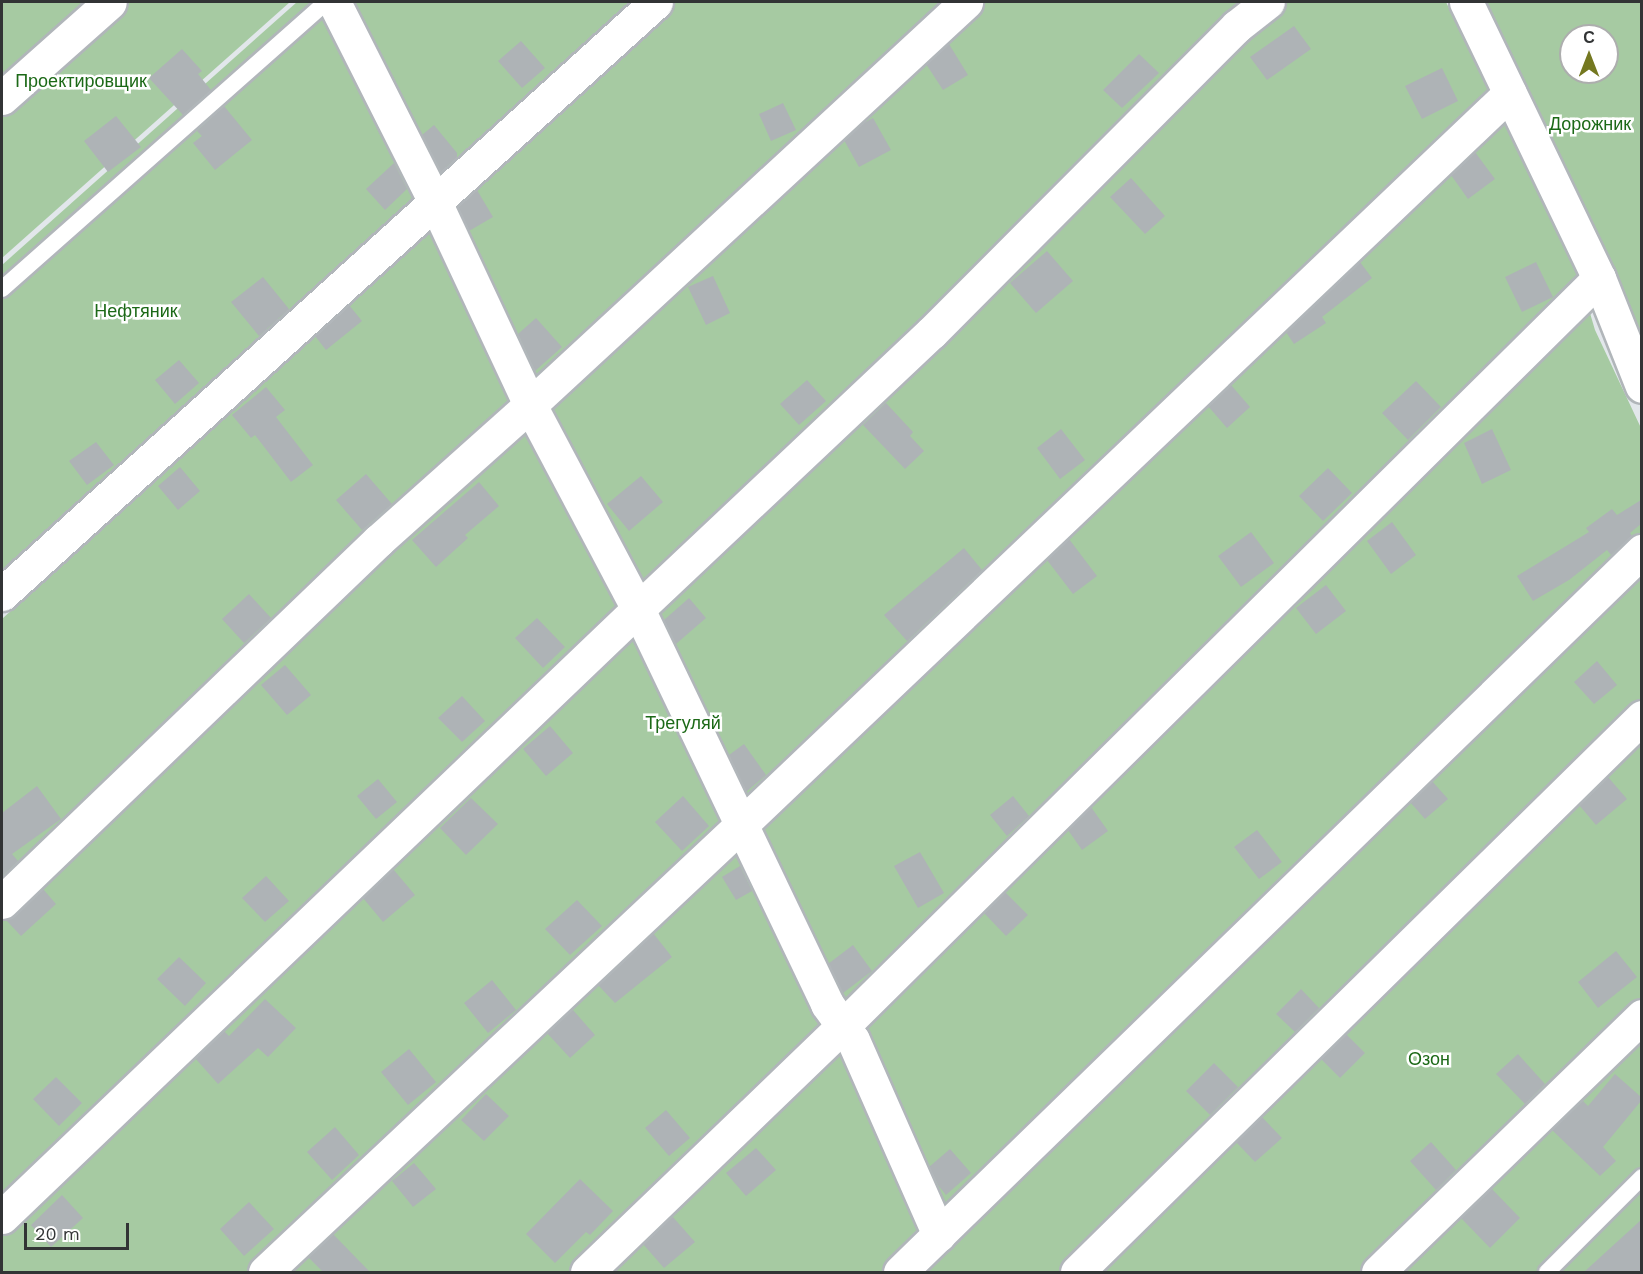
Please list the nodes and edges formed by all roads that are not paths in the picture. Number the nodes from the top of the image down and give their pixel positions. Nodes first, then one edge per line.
1 (110, 2) edge
2 (326, 2) edge
3 (334, 2) edge
4 (656, 2) edge
5 (966, 2) edge
6 (1268, 2) edge
7 (1466, 2) edge
8 (1510, 93) junction
9 (2, 98) edge
10 (435, 202) junction
11 (1599, 278) junction
12 (2, 289) edge
13 (1641, 386) edge
14 (530, 405) junction
15 (1641, 551) edge
16 (2, 594) edge
17 (638, 609) junction
18 (1641, 717) edge
19 (742, 824) junction
20 (2, 902) edge
21 (1641, 1016) edge
22 (844, 1025) junction
23 (1641, 1177) edge
24 (2, 1217) edge
25 (939, 1234) junction
26 (265, 1272) edge
27 (587, 1272) edge
28 (900, 1272) edge
29 (1077, 1272) edge
30 (1378, 1272) edge
31 (1547, 1272) edge

1 - 9 street
2 - 12 lane
3 - 10 street
4 - 10 street
5 - 14 street
6 - 17 street
7 - 8 street
8 - 11 street
8 - 19 street
10 - 14 street
10 - 16 street
11 - 13 street
11 - 22 street
14 - 17 street
14 - 20 street
15 - 25 street
17 - 19 street
17 - 24 street
18 - 29 street
19 - 22 street
19 - 26 street
21 - 30 street
22 - 25 street
22 - 27 street
23 - 31 lane
25 - 28 street

